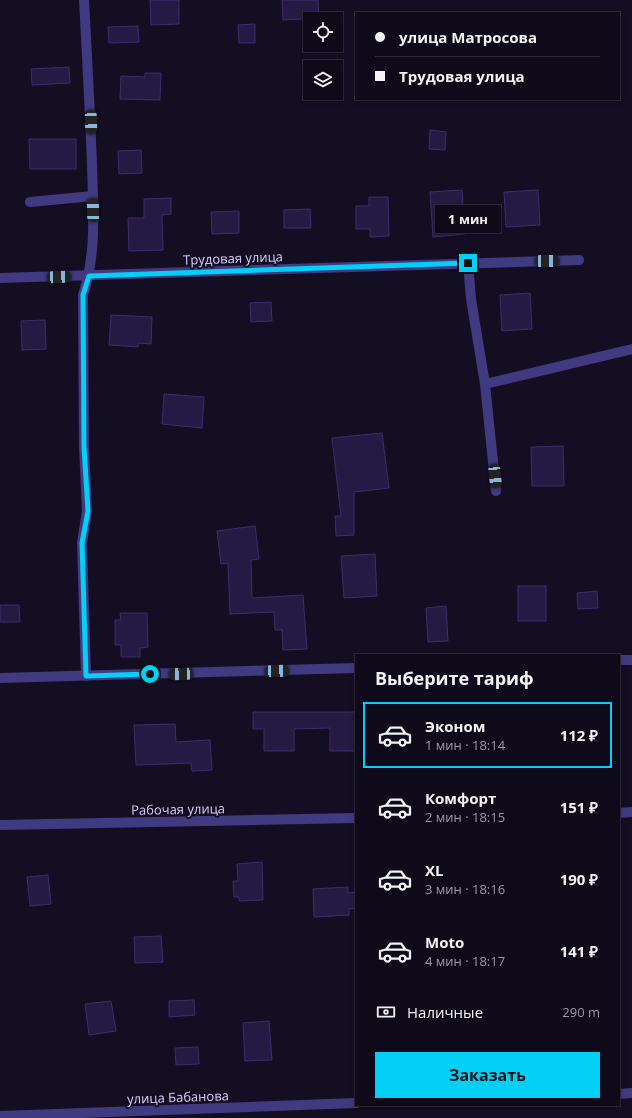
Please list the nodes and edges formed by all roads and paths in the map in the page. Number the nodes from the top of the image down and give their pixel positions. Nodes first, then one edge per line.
1 (84, 0) edge
2 (93, 196) junction
3 (30, 202) dead end
4 (579, 260) dead end
5 (468, 263) junction
6 (89, 276) junction
7 (0, 278) edge
8 (632, 349) edge
9 (485, 384) junction
10 (496, 491) dead end
11 (620, 660) edge
12 (632, 660) edge
13 (355, 668) edge
14 (86, 676) junction
15 (0, 678) edge
16 (632, 812) edge
17 (620, 813) edge
18 (355, 818) edge
19 (0, 825) edge
20 (632, 1093) edge
21 (620, 1094) edge
22 (355, 1103) edge
23 (0, 1116) edge

1 - 2 street
2 - 3 street
2 - 6 street
4 - 5 street, Трудовая улица
5 - 6 street, Трудовая улица
5 - 9 street
6 - 7 street, Трудовая улица
6 - 14 street
8 - 9 street
9 - 10 street
11 - 12 street
13 - 14 street
14 - 15 street
16 - 17 street
18 - 19 street, Рабочая улица
20 - 21 street
22 - 23 street, улица Бабанова

